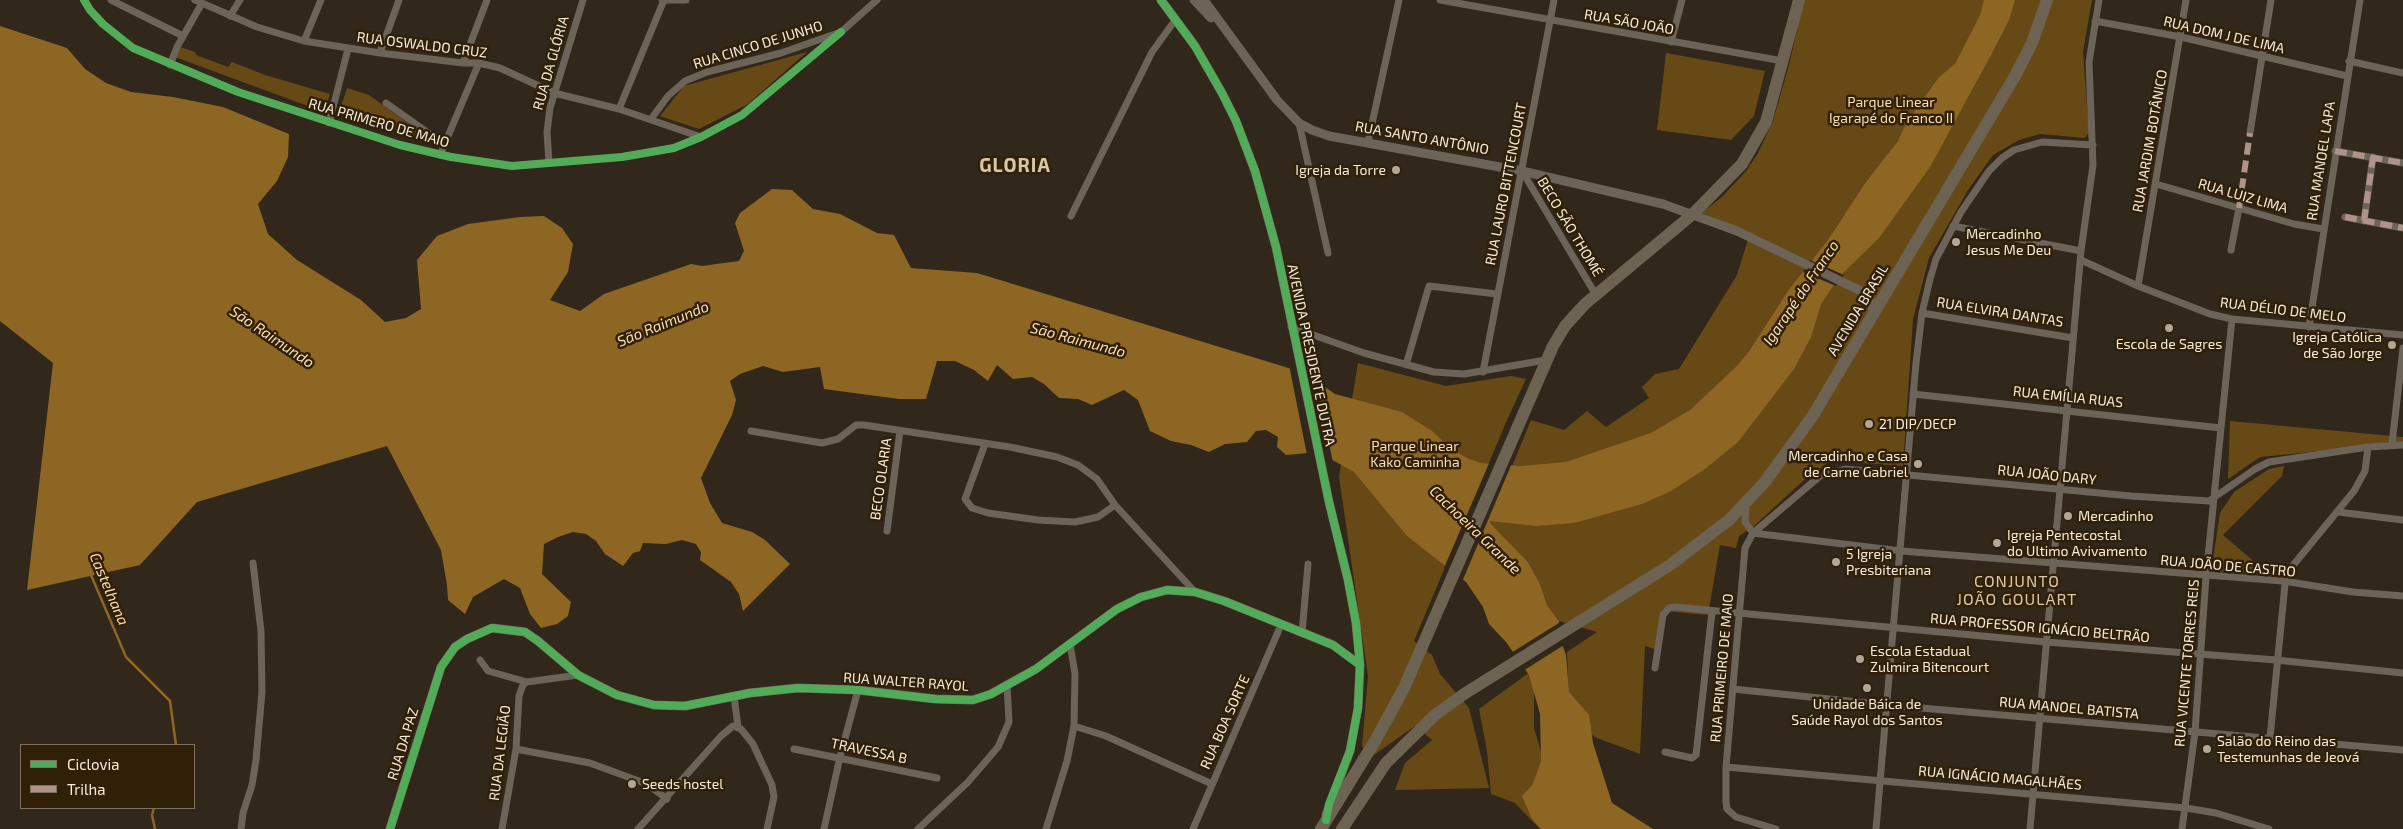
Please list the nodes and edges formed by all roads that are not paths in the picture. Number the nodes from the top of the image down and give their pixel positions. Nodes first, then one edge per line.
1 (84, 0) edge
2 (111, 0) edge
3 (240, 0) edge
4 (321, 0) edge
5 (399, 0) edge
6 (487, 0) edge
7 (583, 0) edge
8 (663, 0) edge
9 (686, 0) edge
10 (877, 0) edge
11 (1161, 0) edge
12 (1194, 0) edge
13 (1204, 0) edge
14 (1399, 0) edge
15 (1440, 0) edge
16 (1554, 0) edge
17 (1682, 0) edge
18 (1799, 0) edge
19 (2047, 0) edge
20 (2099, 0) edge
21 (2186, 0) edge
22 (2271, 0) edge
23 (2360, 0) edge
24 (199, 2) edge
25 (230, 16) junction
26 (1176, 19) junction
27 (1550, 20) junction
28 (2095, 21) junction
29 (841, 32) junction
30 (183, 36) junction
31 (2181, 37) junction
32 (304, 41) junction
33 (1671, 42) junction
34 (1237, 46) junction
35 (348, 49) junction
36 (380, 53) junction
37 (2261, 56) junction
38 (1783, 61) junction
39 (2350, 62) junction
40 (463, 63) junction
41 (479, 63) junction
42 (170, 65) junction
43 (2403, 73) edge
44 (2347, 76) junction
45 (554, 93) junction
46 (386, 103) dead end
47 (619, 109) junction
48 (650, 119) junction
49 (328, 123) junction
50 (1298, 123) junction
51 (2250, 133) dead end
52 (701, 137) junction
53 (1368, 142) junction
54 (444, 144) junction
55 (2093, 145) junction
56 (2335, 151) junction
57 (440, 155) junction
58 (2373, 157) junction
59 (2403, 162) edge
60 (549, 163) junction
61 (1522, 171) junction
62 (2156, 184) junction
63 (2239, 208) junction
64 (1693, 214) junction
65 (1071, 216) dead end
66 (2345, 217) dead end
67 (2364, 221) junction
68 (1953, 226) junction
69 (2403, 228) edge
70 (2324, 229) junction
71 (2231, 250) dead end
72 (2081, 251) junction
73 (1328, 253) dead end
74 (2081, 260) junction
75 (2138, 286) junction
76 (1497, 294) junction
77 (1596, 295) junction
78 (1874, 313) junction
79 (1922, 313) junction
80 (2232, 319) junction
81 (1291, 326) junction
82 (2309, 327) junction
83 (2403, 335) edge
84 (2073, 338) junction
85 (2403, 348) edge
86 (1546, 360) junction
87 (1406, 365) junction
88 (1483, 372) junction
89 (1913, 394) junction
90 (2068, 409) junction
91 (2221, 428) junction
92 (751, 431) dead end
93 (900, 431) junction
94 (2403, 439) edge
95 (986, 444) junction
96 (2393, 444) junction
97 (2403, 445) edge
98 (2368, 447) junction
99 (1907, 474) junction
100 (2060, 488) junction
101 (1750, 499) junction
102 (2214, 499) junction
103 (1115, 505) junction
104 (2338, 512) junction
105 (1729, 520) junction
106 (2403, 520) edge
107 (1746, 522) junction
108 (887, 531) dead end
109 (1753, 533) junction
110 (1901, 551) junction
111 (253, 563) dead end
112 (1308, 564) dead end
113 (2055, 564) junction
114 (2206, 577) junction
115 (2283, 581) junction
116 (1196, 592) junction
117 (2403, 596) edge
118 (1712, 612) junction
119 (1740, 615) junction
120 (1280, 625) junction
121 (1894, 628) junction
122 (1302, 633) junction
123 (1358, 642) junction
124 (2046, 642) junction
125 (1070, 644) junction
126 (1333, 645) junction
127 (2200, 654) junction
128 (480, 660) dead end
129 (2276, 660) junction
130 (1360, 665) junction
131 (441, 667) joint
132 (1655, 668) dead end
133 (2403, 673) edge
134 (578, 675) junction
135 (527, 682) junction
136 (1007, 685) junction
137 (1733, 689) junction
138 (858, 690) junction
139 (734, 697) junction
140 (1887, 705) junction
141 (2040, 718) junction
142 (1074, 726) junction
143 (739, 727) junction
144 (2195, 732) junction
145 (2270, 738) junction
146 (516, 749) junction
147 (794, 749) dead end
148 (2403, 750) edge
149 (1665, 752) dead end
150 (840, 757) junction
151 (1726, 766) junction
152 (938, 778) dead end
153 (1881, 781) junction
154 (1212, 784) junction
155 (2034, 794) junction
156 (667, 799) junction
157 (2186, 808) junction
158 (1323, 825) edge
159 (241, 829) edge
160 (390, 829) edge
161 (502, 829) edge
162 (638, 829) edge
163 (767, 829) edge
164 (824, 829) edge
165 (918, 829) edge
166 (1046, 829) edge
167 (1193, 829) edge
168 (1342, 829) edge
169 (1776, 829) edge
170 (1876, 829) edge
171 (2030, 829) edge
172 (2182, 829) edge
173 (2269, 829) edge

1 - 42 street, RUA PRIMERO DE MAIO
2 - 30 street
3 - 25 street
4 - 32 street
5 - 36 street
6 - 40 street
7 - 45 street, RUA DA GLÓRIA
8 - 9 street
8 - 47 street
10 - 29 street, RUA CINCO DE JUNHO
11 - 26 street, AVENIDA PRESIDENTE DUTRA
12 - 34 street
13 - 34 street, RUA SANTO ANTÔNIO
14 - 53 street
15 - 27 street, RUA SÃO JOÃO
16 - 27 street, RUA LAURO BITTENCOURT
17 - 33 street
18 - 38 highway
19 - 78 highway, AVENIDA BRASIL
20 - 28 street
21 - 31 street, RUA JARDIM BOTÂNICO
22 - 37 street
23 - 39 street, RUA MANOEL LAPA
24 - 25 street, RUA OSWALDO CRUZ
24 - 30 street
25 - 32 street, RUA OSWALDO CRUZ
26 - 65 street
26 - 81 street, AVENIDA PRESIDENTE DUTRA
27 - 33 street, RUA SÃO JOÃO
27 - 61 street, RUA LAURO BITTENCOURT
28 - 31 street, RUA DOM J DE LIMA
28 - 55 street
29 - 48 street, RUA CINCO DE JUNHO
29 - 52 street, RUA PRIMERO DE MAIO
30 - 42 street
31 - 37 street, RUA DOM J DE LIMA
31 - 62 street, RUA JARDIM BOTÂNICO
32 - 35 street, RUA OSWALDO CRUZ
33 - 38 street, RUA SÃO JOÃO
34 - 50 street, RUA SANTO ANTÔNIO
35 - 36 street, RUA OSWALDO CRUZ
35 - 49 street
36 - 40 street, RUA OSWALDO CRUZ
37 - 44 street, RUA DOM J DE LIMA
37 - 51 street
38 - 64 highway
39 - 43 street
39 - 44 street, RUA MANOEL LAPA
40 - 41 street, RUA OSWALDO CRUZ
41 - 45 street, RUA OSWALDO CRUZ
41 - 54 street
42 - 49 street, RUA PRIMERO DE MAIO
44 - 56 street, RUA MANOEL LAPA
45 - 47 street, RUA OSWALDO CRUZ
45 - 60 street, RUA DA GLÓRIA
46 - 54 street
47 - 48 street, RUA OSWALDO CRUZ
48 - 52 street, RUA OSWALDO CRUZ
49 - 57 street, RUA PRIMERO DE MAIO
50 - 53 street, RUA SANTO ANTÔNIO
50 - 73 street
52 - 60 street, RUA PRIMERO DE MAIO
53 - 61 street, RUA SANTO ANTÔNIO
54 - 57 street
55 - 68 street
55 - 72 street
56 - 58 street
56 - 70 street, RUA MANOEL LAPA
57 - 60 street, RUA PRIMERO DE MAIO
58 - 59 street
58 - 67 street
61 - 64 street, RUA SANTO ANTÔNIO
61 - 76 street, RUA LAURO BITTENCOURT
61 - 77 street, BECO SÃO THOMÉ
62 - 63 street, RUA LUIZ LIMA
62 - 75 street, RUA JARDIM BOTÂNICO
63 - 70 street, RUA LUIZ LIMA
63 - 71 street
64 - 77 highway
64 - 78 street
66 - 67 street
67 - 69 street
68 - 72 street
68 - 79 street
70 - 82 street, RUA MANOEL LAPA
72 - 74 street
74 - 75 street, RUA DÉLIO DE MELO
74 - 84 street
75 - 80 street, RUA DÉLIO DE MELO
76 - 87 street
76 - 88 street, RUA LAURO BITTENCOURT
77 - 86 highway
78 - 101 highway, AVENIDA BRASIL
79 - 84 street, RUA ELVIRA DANTAS
79 - 89 street
80 - 82 street, RUA DÉLIO DE MELO
80 - 91 street, RUA VICENTE TORRES REIS
81 - 87 street
81 - 123 street, AVENIDA PRESIDENTE DUTRA
82 - 83 street, RUA DÉLIO DE MELO
84 - 90 street
85 - 96 street
86 - 88 street
86 - 158 highway
87 - 88 street
89 - 90 street, RUA EMÍLIA RUAS
89 - 99 street
90 - 91 street, RUA EMÍLIA RUAS
90 - 100 street
91 - 102 street, RUA VICENTE TORRES REIS
92 - 93 street, RUA WALTER RAYOL
93 - 95 street, RUA WALTER RAYOL
93 - 108 street, BECO OLARIA
94 - 96 street
95 - 103 street, RUA WALTER RAYOL
95 - 103 street
96 - 97 street
96 - 98 street
98 - 102 street
98 - 104 street
99 - 100 street, RUA JOÃO DARY
99 - 109 street, RUA JOÃO DARY
99 - 110 street
100 - 102 street, RUA JOÃO DARY
100 - 113 street
101 - 105 highway, AVENIDA BRASIL
101 - 107 street
102 - 114 street, RUA VICENTE TORRES REIS
103 - 116 street, RUA WALTER RAYOL
104 - 106 street
104 - 115 street
105 - 107 street
105 - 168 highway, AVENIDA BRASIL
107 - 109 street
109 - 110 street, RUA JOÃO DE CASTRO
109 - 119 street, RUA PRIMEIRO DE MAIO
110 - 113 street, RUA JOÃO DE CASTRO
110 - 121 street
111 - 159 street
112 - 122 street
113 - 114 street, RUA JOÃO DE CASTRO
113 - 124 street
114 - 115 street, RUA JOÃO DE CASTRO
114 - 127 street, RUA VICENTE TORRES REIS
115 - 117 street, RUA JOÃO DE CASTRO
115 - 129 street
116 - 120 street, RUA WALTER RAYOL
116 - 125 street, RUA WALTER RAYOL
118 - 119 street, RUA PROFESSOR IGNÁCIO BELTRÃO
118 - 132 street, RUA PROFESSOR IGNÁCIO BELTRÃO
118 - 149 street, RUA PRIMEIRO DE MAIO
119 - 121 street, RUA PROFESSOR IGNÁCIO BELTRÃO
119 - 137 street, RUA PRIMEIRO DE MAIO
120 - 122 street, RUA WALTER RAYOL
120 - 154 street, RUA BOA SORTE
121 - 124 street, RUA PROFESSOR IGNÁCIO BELTRÃO
121 - 140 street
122 - 126 street, RUA WALTER RAYOL
123 - 126 street
123 - 130 street, AVENIDA PRESIDENTE DUTRA
124 - 127 street, RUA PROFESSOR IGNÁCIO BELTRÃO
124 - 141 street
125 - 136 street, RUA WALTER RAYOL
125 - 142 street
126 - 130 street, RUA WALTER RAYOL
127 - 129 street, RUA PROFESSOR IGNÁCIO BELTRÃO
127 - 144 street, RUA VICENTE TORRES REIS
128 - 135 street
129 - 133 street, RUA PROFESSOR IGNÁCIO BELTRÃO
129 - 145 street
130 - 158 street, AVENIDA PRESIDENTE DUTRA
131 - 134 street, RUA WALTER RAYOL
131 - 160 street, RUA DA PAZ
134 - 135 street
134 - 139 street, RUA WALTER RAYOL
135 - 146 street, RUA DA LEGIÃO
136 - 138 street, RUA WALTER RAYOL
136 - 165 street
137 - 140 street, RUA MANOEL BATISTA
137 - 151 street, RUA PRIMEIRO DE MAIO
138 - 139 street, RUA WALTER RAYOL
138 - 150 street
139 - 143 street
140 - 141 street, RUA MANOEL BATISTA
140 - 153 street
141 - 144 street, RUA MANOEL BATISTA
141 - 155 street
142 - 154 street
142 - 166 street
143 - 156 street
143 - 163 street
144 - 145 street, RUA MANOEL BATISTA
144 - 157 street, RUA VICENTE TORRES REIS
145 - 148 street, RUA MANOEL BATISTA
146 - 156 street
146 - 161 street, RUA DA LEGIÃO
147 - 150 street, TRAVESSA B
150 - 152 street, TRAVESSA B
150 - 164 street
151 - 153 street, RUA IGNÁCIO MAGALHÃES
151 - 169 street, RUA PRIMEIRO DE MAIO
153 - 155 street, RUA IGNÁCIO MAGALHÃES
153 - 170 street
154 - 167 street, RUA BOA SORTE
155 - 157 street, RUA IGNÁCIO MAGALHÃES
155 - 171 street
156 - 162 street
157 - 172 street, RUA VICENTE TORRES REIS
157 - 173 street, RUA IGNÁCIO MAGALHÃES

